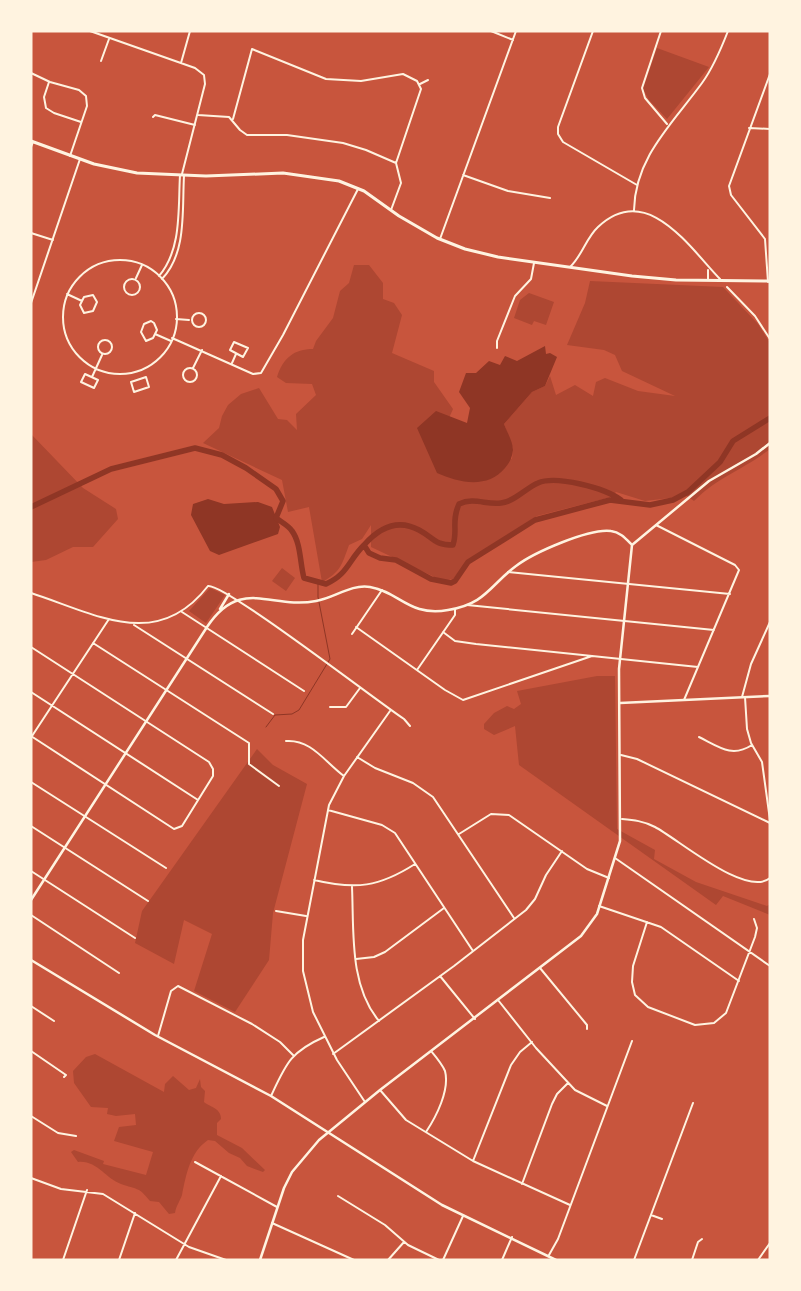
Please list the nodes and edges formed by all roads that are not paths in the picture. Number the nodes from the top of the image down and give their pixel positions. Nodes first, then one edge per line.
1 (90, 31) edge
2 (190, 31) edge
3 (491, 31) edge
4 (516, 31) edge
5 (593, 31) edge
6 (661, 31) edge
7 (728, 31) edge
8 (109, 38) junction
9 (513, 40) junction
10 (101, 61) dead end
11 (181, 64) junction
12 (31, 73) edge
13 (770, 74) edge
14 (428, 80) dead end
15 (50, 82) junction
16 (420, 84) junction
17 (198, 115) junction
18 (152, 117) dead end
19 (233, 119) junction
20 (81, 122) junction
21 (668, 124) junction
22 (195, 126) junction
23 (749, 128) junction
24 (770, 129) edge
25 (32, 142) edge
26 (31, 147) edge
27 (70, 156) junction
28 (80, 159) junction
29 (396, 164) junction
30 (182, 176) junction
31 (463, 176) junction
32 (637, 185) junction
33 (358, 189) junction
34 (550, 198) dead end
35 (391, 210) junction
36 (634, 210) junction
37 (31, 233) edge
38 (440, 239) junction
39 (52, 240) junction
40 (534, 263) junction
41 (142, 265) junction
42 (570, 267) junction
43 (707, 267) junction
44 (159, 276) junction
45 (135, 279) junction
46 (162, 279) junction
47 (708, 281) junction
48 (722, 281) junction
49 (769, 282) edge
50 (727, 287) dead end
51 (68, 294) junction
52 (82, 301) junction
53 (31, 303) edge
54 (176, 319) junction
55 (190, 320) junction
56 (155, 334) junction
57 (172, 338) junction
58 (770, 339) edge
59 (171, 341) junction
60 (497, 348) dead end
61 (202, 350) junction
62 (237, 354) junction
63 (102, 355) junction
64 (232, 363) junction
65 (96, 368) junction
66 (193, 368) junction
67 (137, 371) junction
68 (92, 377) junction
69 (140, 379) junction
70 (770, 443) edge
71 (656, 525) junction
72 (632, 545) junction
73 (508, 572) junction
74 (627, 584) junction
75 (382, 590) junction
76 (31, 593) edge
77 (229, 594) junction
78 (730, 594) junction
79 (239, 601) junction
80 (466, 605) junction
81 (455, 609) junction
82 (219, 610) junction
83 (182, 612) junction
84 (109, 618) junction
85 (624, 622) junction
86 (770, 622) edge
87 (131, 624) junction
88 (207, 627) junction
89 (356, 627) junction
90 (714, 630) junction
91 (443, 632) junction
92 (352, 634) dead end
93 (93, 643) junction
94 (31, 647) edge
95 (592, 656) junction
96 (188, 658) junction
97 (621, 659) junction
98 (698, 667) junction
99 (416, 670) junction
100 (73, 674) junction
101 (360, 688) junction
102 (167, 690) junction
103 (304, 691) dead end
104 (31, 692) edge
105 (770, 696) edge
106 (743, 697) junction
107 (684, 700) junction
108 (620, 703) junction
109 (52, 706) junction
110 (330, 707) dead end
111 (390, 710) junction
112 (273, 714) dead end
113 (147, 722) junction
114 (410, 726) dead end
115 (31, 737) edge
116 (699, 737) dead end
117 (286, 741) dead end
118 (752, 745) junction
119 (126, 753) junction
120 (621, 755) junction
121 (357, 757) junction
122 (344, 776) junction
123 (31, 782) edge
124 (106, 785) junction
125 (279, 786) dead end
126 (198, 800) junction
127 (328, 810) junction
128 (85, 817) junction
129 (622, 819) junction
130 (770, 822) edge
131 (31, 826) edge
132 (459, 834) junction
133 (65, 848) junction
134 (562, 851) junction
135 (615, 858) junction
136 (416, 863) junction
137 (166, 868) dead end
138 (31, 871) edge
139 (609, 878) junction
140 (770, 878) edge
141 (44, 879) junction
142 (314, 880) junction
143 (352, 887) junction
144 (31, 900) edge
145 (148, 902) dead end
146 (599, 906) junction
147 (444, 908) junction
148 (276, 910) dead end
149 (31, 915) edge
150 (306, 916) junction
151 (514, 919) junction
152 (754, 919) dead end
153 (648, 922) junction
154 (135, 938) dead end
155 (473, 952) junction
156 (750, 952) junction
157 (356, 959) junction
158 (31, 960) edge
159 (770, 966) edge
160 (540, 968) junction
161 (119, 973) dead end
162 (440, 976) junction
163 (738, 981) junction
164 (498, 1000) junction
165 (31, 1006) edge
166 (475, 1019) junction
167 (54, 1021) dead end
168 (379, 1021) junction
169 (587, 1029) dead end
170 (158, 1037) junction
171 (324, 1037) junction
172 (632, 1041) dead end
173 (532, 1042) junction
174 (31, 1051) edge
175 (431, 1051) junction
176 (333, 1054) junction
177 (293, 1055) junction
178 (64, 1077) dead end
179 (568, 1083) junction
180 (380, 1090) junction
181 (271, 1096) junction
182 (365, 1102) junction
183 (693, 1103) dead end
184 (608, 1106) junction
185 (31, 1116) edge
186 (426, 1132) junction
187 (326, 1133) junction
188 (76, 1136) dead end
189 (473, 1161) junction
190 (195, 1162) dead end
191 (221, 1176) junction
192 (31, 1178) edge
193 (522, 1184) junction
194 (87, 1190) junction
195 (338, 1196) dead end
196 (570, 1205) junction
197 (277, 1207) junction
198 (135, 1213) junction
199 (651, 1215) junction
200 (463, 1216) junction
201 (662, 1219) dead end
202 (272, 1223) junction
203 (512, 1237) junction
204 (702, 1239) dead end
205 (404, 1242) junction
206 (770, 1243) edge
207 (184, 1244) junction
208 (549, 1255) junction
209 (63, 1260) edge
210 (119, 1260) edge
211 (176, 1260) edge
212 (226, 1260) edge
213 (260, 1260) edge
214 (354, 1260) edge
215 (388, 1260) edge
216 (439, 1260) edge
217 (443, 1260) edge
218 (502, 1260) edge
219 (556, 1260) edge
220 (634, 1260) edge
221 (692, 1260) edge
222 (758, 1260) edge

1 - 8 street
2 - 11 street
3 - 9 street
4 - 9 street
5 - 32 street
6 - 21 street
7 - 21 street
8 - 10 street
8 - 11 street
9 - 31 street
11 - 17 street
12 - 15 street
13 - 23 street
14 - 16 street
15 - 20 street
15 - 20 street
16 - 19 street
16 - 29 street
17 - 19 street
17 - 22 street
18 - 22 street
19 - 29 street
20 - 27 street
21 - 32 street
22 - 30 street
23 - 24 street
23 - 49 street
25 - 26 street
25 - 27 main road
27 - 28 main road
28 - 30 main road
28 - 39 street
29 - 35 street
30 - 33 main road
30 - 44 street
30 - 46 street
31 - 34 street
31 - 38 street
32 - 36 street
33 - 35 main road
33 - 64 street
35 - 38 main road
36 - 42 street
36 - 43 street
37 - 39 street
38 - 40 main road
39 - 53 street
40 - 42 main road
40 - 60 street
41 - 44 street
41 - 45 street
41 - 51 street
42 - 47 main road
43 - 47 street
43 - 48 street
44 - 46 street
45 - 45 street
46 - 54 street
47 - 48 main road
48 - 49 main road
50 - 58 street
51 - 52 street
51 - 65 street
52 - 52 street
54 - 55 street
54 - 57 street
55 - 55 street
56 - 56 street
56 - 59 street
57 - 59 street
57 - 61 street
59 - 67 street
61 - 64 street
61 - 66 street
62 - 62 street
62 - 64 street
63 - 63 street
63 - 65 street
65 - 67 street
65 - 68 street
66 - 66 street
67 - 69 street
68 - 68 street
69 - 69 street
70 - 71 street
71 - 72 street
71 - 78 street
72 - 73 street
72 - 74 street
73 - 74 street
73 - 80 street
74 - 78 street
74 - 85 street
75 - 79 street
75 - 81 street
75 - 89 street
76 - 84 street
77 - 79 street
77 - 82 street
77 - 83 street
78 - 90 street
79 - 82 street
79 - 101 street
80 - 81 street
80 - 85 street
81 - 91 street
82 - 88 street
83 - 87 street
83 - 88 street
84 - 87 street
84 - 93 street
85 - 90 street
85 - 97 street
86 - 106 street
87 - 96 street
88 - 96 street
88 - 103 street
89 - 92 street
89 - 99 street
90 - 98 street
91 - 95 street
91 - 99 street
93 - 100 street
93 - 102 street
94 - 100 street
95 - 97 street
95 - 99 street
96 - 102 street
96 - 112 street
97 - 98 street
97 - 108 street
98 - 107 street
100 - 109 street
100 - 113 street
101 - 110 street
101 - 111 street
102 - 113 street
102 - 125 street
104 - 109 street
105 - 106 street
106 - 107 street
106 - 118 street
107 - 108 street
108 - 120 street
109 - 115 street
109 - 119 street
111 - 114 street
111 - 121 street
113 - 119 street
113 - 126 street
115 - 124 street
116 - 118 street
117 - 122 street
118 - 130 street
119 - 124 street
119 - 126 street
120 - 129 street
120 - 130 street
121 - 122 street
121 - 132 street
122 - 127 street
123 - 128 street
124 - 126 street
124 - 128 street
127 - 136 street
127 - 142 street
128 - 133 street
128 - 137 street
129 - 135 street
129 - 140 street
131 - 133 street
132 - 134 street
132 - 151 street
133 - 141 street
133 - 145 street
134 - 139 street
134 - 151 street
135 - 139 street
135 - 156 street
136 - 143 street
136 - 147 street
138 - 141 street
139 - 146 street
141 - 144 street
141 - 154 street
142 - 143 street
142 - 150 street
143 - 157 street
146 - 153 street
146 - 160 street
147 - 155 street
147 - 157 street
148 - 150 street
149 - 161 street
150 - 171 street
151 - 155 street
152 - 156 street
153 - 163 street
153 - 163 street
155 - 162 street
156 - 159 street
156 - 163 street
157 - 168 street
158 - 170 street
160 - 164 street
160 - 169 street
162 - 166 street
162 - 168 street
164 - 166 street
164 - 173 street
165 - 167 street
166 - 175 street
168 - 176 street
170 - 177 street
170 - 181 street
171 - 176 street
171 - 177 street
172 - 184 street
173 - 179 street
173 - 189 street
174 - 178 street
175 - 180 street
175 - 186 street
176 - 182 street
177 - 181 street
179 - 184 street
179 - 193 street
180 - 182 street
180 - 186 street
181 - 187 street
182 - 187 street
183 - 199 street
184 - 196 street
185 - 188 street
186 - 189 street
187 - 197 street
187 - 200 street
189 - 193 street
190 - 191 street
191 - 197 street
191 - 207 street
192 - 194 street
193 - 196 street
194 - 198 street
194 - 209 street
195 - 205 street
196 - 208 street
197 - 202 street
198 - 207 street
198 - 210 street
199 - 201 street
199 - 220 street
200 - 203 street
200 - 217 street
202 - 213 street
202 - 214 street
203 - 208 street
203 - 218 street
204 - 221 street
205 - 215 street
205 - 216 street
206 - 222 street
207 - 211 street
207 - 212 street
208 - 219 street

